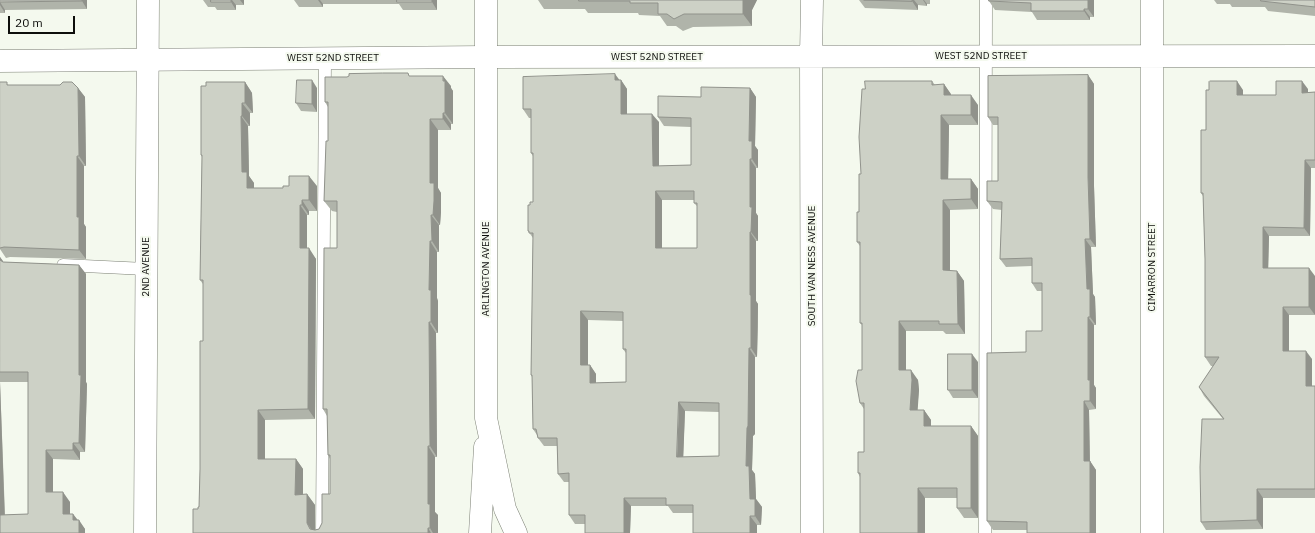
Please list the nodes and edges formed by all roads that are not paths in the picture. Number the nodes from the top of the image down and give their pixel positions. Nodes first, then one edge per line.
1 (148, 0) edge
2 (486, 0) edge
3 (812, 0) edge
4 (986, 0) edge
5 (1152, 0) edge
6 (811, 56) junction
7 (986, 56) junction
8 (1152, 56) junction
9 (1315, 56) edge
10 (485, 57) junction
11 (324, 58) junction
12 (147, 59) junction
13 (0, 61) edge
14 (54, 265) edge
15 (146, 269) junction
16 (486, 418) junction
17 (145, 533) edge
18 (322, 533) edge
19 (480, 533) edge
20 (516, 533) edge
21 (812, 533) edge
22 (985, 533) edge
23 (1152, 533) edge

1 - 12 street, 2ND AVENUE
2 - 10 street, ARLINGTON AVENUE
3 - 6 street, SOUTH VAN NESS AVENUE
4 - 7 lane
5 - 8 street, CIMARRON STREET
6 - 7 street, WEST 52ND STREET
6 - 10 street, WEST 52ND STREET
6 - 21 street, SOUTH VAN NESS AVENUE
7 - 8 street, WEST 52ND STREET
7 - 22 lane
8 - 9 street, WEST 52ND STREET
8 - 23 street, CIMARRON STREET
10 - 11 street, WEST 52ND STREET
10 - 16 street, ARLINGTON AVENUE
11 - 12 street, WEST 52ND STREET
11 - 18 lane
12 - 13 street, WEST 52ND STREET
12 - 15 street, 2ND AVENUE
14 - 15 lane
15 - 17 street, 2ND AVENUE
16 - 19 street
16 - 20 street, ARLINGTON AVENUE

